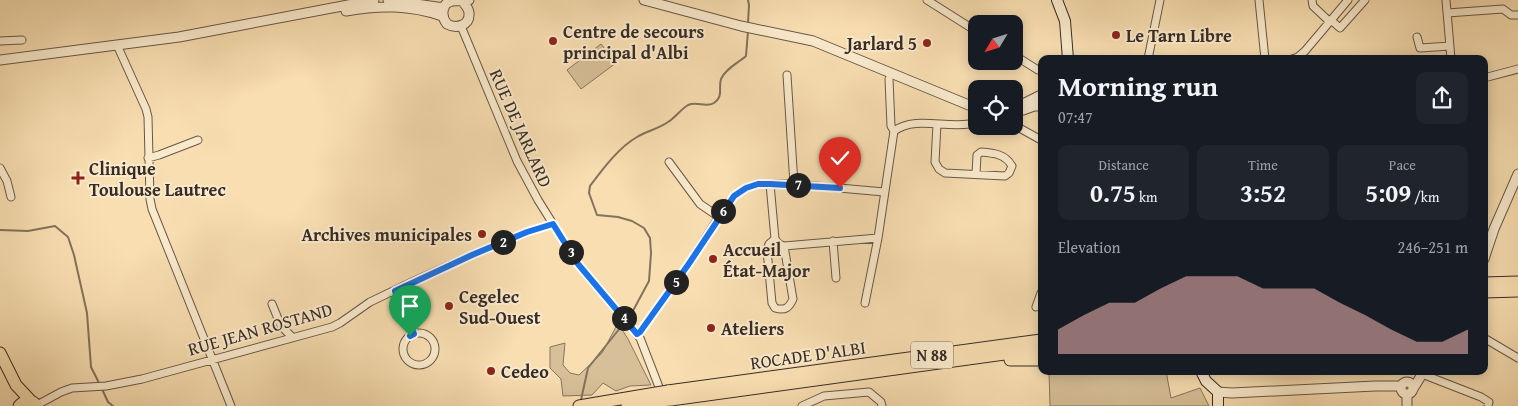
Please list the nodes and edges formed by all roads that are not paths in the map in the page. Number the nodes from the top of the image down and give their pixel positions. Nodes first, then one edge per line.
1 (374, 0) edge
2 (388, 0) edge
3 (453, 0) edge
4 (475, 0) edge
5 (644, 0) edge
6 (927, 0) edge
7 (1056, 0) edge
8 (1160, 0) edge
9 (1260, 0) edge
10 (1312, 0) edge
11 (1348, 0) edge
12 (1365, 0) edge
13 (1446, 0) edge
14 (466, 1) edge
15 (469, 11) junction
16 (443, 12) junction
17 (1447, 13) junction
18 (1518, 14) edge
19 (1330, 21) junction
20 (257, 22) junction
21 (461, 26) junction
22 (968, 26) edge
23 (1417, 37) dead end
24 (22, 40) dead end
25 (0, 41) edge
26 (117, 45) junction
27 (1450, 46) junction
28 (1067, 55) edge
29 (1149, 55) edge
30 (1265, 55) edge
31 (1300, 55) edge
32 (1451, 55) edge
33 (0, 60) edge
34 (1023, 61) edge
35 (1518, 69) edge
36 (1038, 71) edge
37 (787, 75) dead end
38 (1488, 77) edge
39 (889, 79) dead end
40 (1038, 96) edge
41 (956, 100) junction
42 (968, 105) edge
43 (1023, 105) edge
44 (1038, 106) edge
45 (968, 109) edge
46 (1023, 110) edge
47 (937, 124) junction
48 (968, 124) edge
49 (1023, 130) edge
50 (894, 132) junction
51 (1038, 138) edge
52 (198, 140) dead end
53 (148, 158) junction
54 (669, 162) dead end
55 (0, 168) edge
56 (976, 174) junction
57 (1518, 174) edge
58 (770, 184) junction
59 (794, 184) junction
60 (884, 192) junction
61 (11, 197) dead end
62 (719, 217) junction
63 (553, 224) junction
64 (878, 238) junction
65 (775, 239) junction
66 (833, 241) junction
67 (784, 246) junction
68 (1488, 247) edge
69 (836, 278) dead end
70 (1518, 282) edge
71 (1488, 286) edge
72 (1488, 287) edge
73 (395, 291) junction
74 (1518, 291) edge
75 (1038, 301) edge
76 (865, 303) dead end
77 (272, 304) dead end
78 (1036, 306) dead end
79 (281, 326) junction
80 (635, 332) junction
81 (414, 334) junction
82 (292, 337) junction
83 (1038, 340) edge
84 (1488, 340) edge
85 (278, 342) junction
86 (1038, 349) edge
87 (0, 353) edge
88 (1518, 358) edge
89 (213, 360) junction
90 (964, 360) junction
91 (1038, 360) edge
92 (1203, 375) edge
93 (1419, 375) edge
94 (1429, 375) edge
95 (16, 385) junction
96 (1408, 388) junction
97 (1218, 392) junction
98 (663, 394) junction
99 (35, 404) edge
100 (18, 406) edge
101 (231, 406) edge
102 (580, 406) edge
103 (627, 406) edge
104 (802, 406) edge
105 (882, 406) edge
106 (1218, 406) edge
107 (1407, 406) edge
108 (1488, 406) edge

1 - 20 street
2 - 16 street
3 - 14 street
3 - 16 street
4 - 15 street
5 - 41 street
6 - 22 street
7 - 28 main road
8 - 29 street
9 - 30 street
10 - 19 street
11 - 19 street
12 - 19 street
13 - 17 street
14 - 15 street
15 - 21 street
16 - 20 street
16 - 21 street
17 - 18 street
17 - 27 street
19 - 31 street
20 - 26 street
21 - 63 street, RUE DE JARLARD
23 - 27 street
24 - 25 street
26 - 33 street
26 - 53 street
27 - 32 street
34 - 36 street
35 - 38 street
37 - 59 street
39 - 50 street
40 - 43 street
41 - 42 street
41 - 45 street
44 - 46 street
47 - 48 street
47 - 50 street
47 - 56 street
49 - 51 street
50 - 60 street
52 - 53 street
53 - 89 street
54 - 62 street
55 - 61 street
56 - 56 street
57 - 68 street
58 - 59 street
58 - 62 street
58 - 65 street
59 - 60 street
60 - 64 street
62 - 80 street
63 - 73 street, RUE JEAN ROSTAND
63 - 80 street, RUE DE JARLARD
64 - 66 street
64 - 76 street
65 - 67 street
65 - 67 street
66 - 67 street
66 - 69 street
70 - 71 main road
72 - 74 main road
73 - 81 street
73 - 82 street, RUE JEAN ROSTAND
75 - 78 street
77 - 79 street
79 - 82 street
79 - 85 street
80 - 98 street, RUE DE JARLARD
81 - 81 street
82 - 85 street, RUE JEAN ROSTAND
83 - 98 main road, ROCADE D'ALBI / N 88
84 - 88 street
85 - 89 street, RUE JEAN ROSTAND
86 - 90 main road, ROCADE D'ALBI / N 88
87 - 95 main road
89 - 99 street, RUE JEAN ROSTAND
89 - 101 street
90 - 91 main road
90 - 98 main road, ROCADE D'ALBI / N 88
92 - 97 main road
93 - 96 street
94 - 108 street
95 - 99 main road
95 - 100 main road
96 - 97 street
96 - 107 street
97 - 106 main road
98 - 102 main road, ROCADE D'ALBI / N 88
98 - 103 main road, ROCADE D'ALBI / N 88
99 - 100 main road
104 - 105 street

